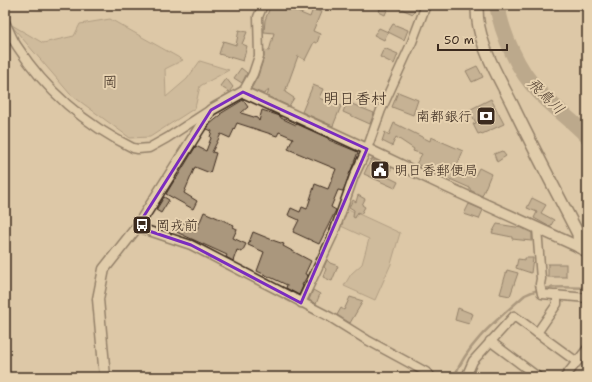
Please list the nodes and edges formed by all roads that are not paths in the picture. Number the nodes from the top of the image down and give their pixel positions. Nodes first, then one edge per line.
1 (263, 5) edge
2 (426, 5) edge
3 (477, 5) edge
4 (5, 22) edge
5 (242, 92) junction
6 (211, 110) junction
7 (367, 149) junction
8 (137, 227) junction
9 (537, 228) junction
10 (583, 249) edge
11 (558, 295) junction
12 (587, 298) edge
13 (301, 303) junction
14 (537, 333) junction
15 (490, 342) junction
16 (587, 349) edge
17 (577, 362) junction
18 (105, 377) edge
19 (431, 377) edge
20 (466, 377) edge
21 (538, 377) edge
22 (565, 377) edge

1 - 5 street
2 - 7 street
3 - 10 main road
4 - 6 street
5 - 6 street
5 - 7 street
6 - 8 street
7 - 9 street
7 - 13 street
8 - 13 street
8 - 18 street
9 - 10 street
9 - 11 street
11 - 12 street
11 - 14 street
13 - 19 street
14 - 15 street
14 - 17 street
15 - 20 street
15 - 21 street
16 - 17 street
17 - 22 street

